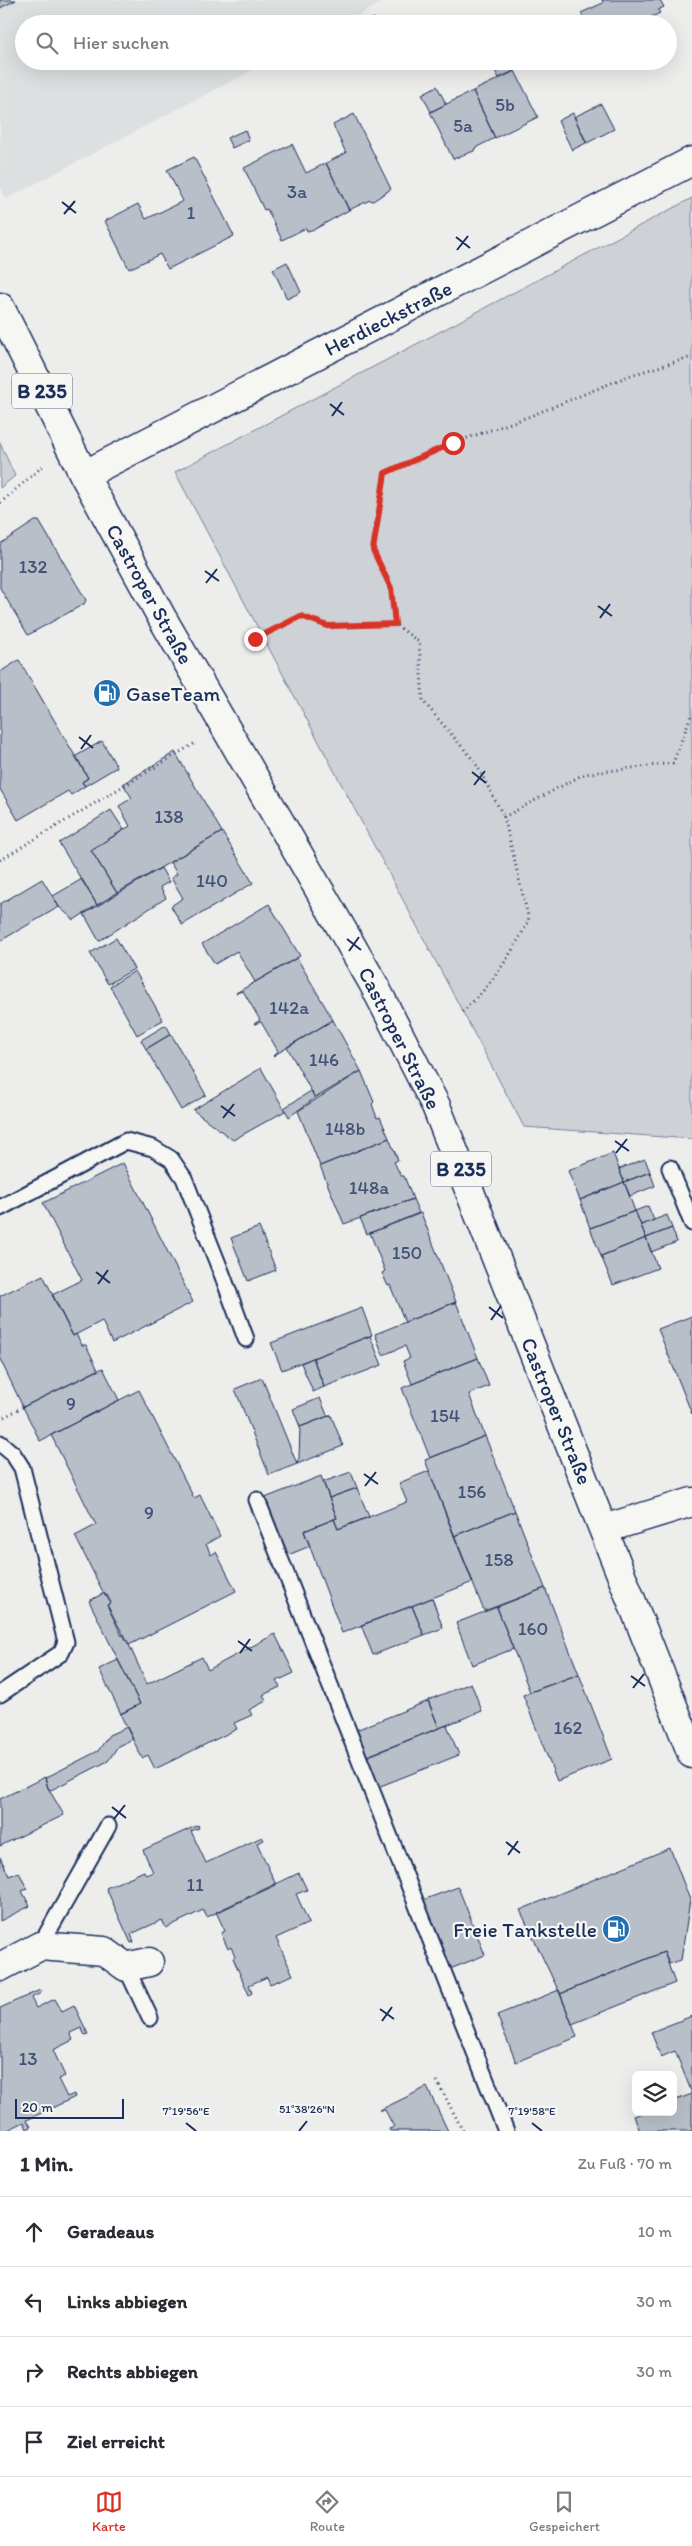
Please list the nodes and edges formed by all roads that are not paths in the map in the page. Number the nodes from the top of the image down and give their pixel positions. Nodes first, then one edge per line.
1 (692, 161) edge
2 (0, 307) edge
3 (84, 475) junction
4 (670, 1168) dead end
5 (0, 1208) edge
6 (692, 1223) edge
7 (246, 1339) dead end
8 (0, 1443) edge
9 (257, 1500) dead end
10 (692, 1502) edge
11 (604, 1529) junction
12 (0, 1694) edge
13 (692, 1754) edge
14 (108, 1826) dead end
15 (40, 1946) junction
16 (138, 1964) joint
17 (0, 1967) edge
18 (150, 2018) dead end
19 (506, 2131) edge

1 - 3 main road, Herdieckstraße
2 - 3 main road, Castroper Straße / B 235
3 - 11 main road, Castroper Straße / B 235
4 - 6 lane
5 - 7 lane
8 - 12 lane
9 - 19 lane
10 - 11 main road
11 - 13 main road, Castroper Straße / B 235
14 - 15 lane
15 - 16 main road
15 - 17 main road
16 - 18 lane

